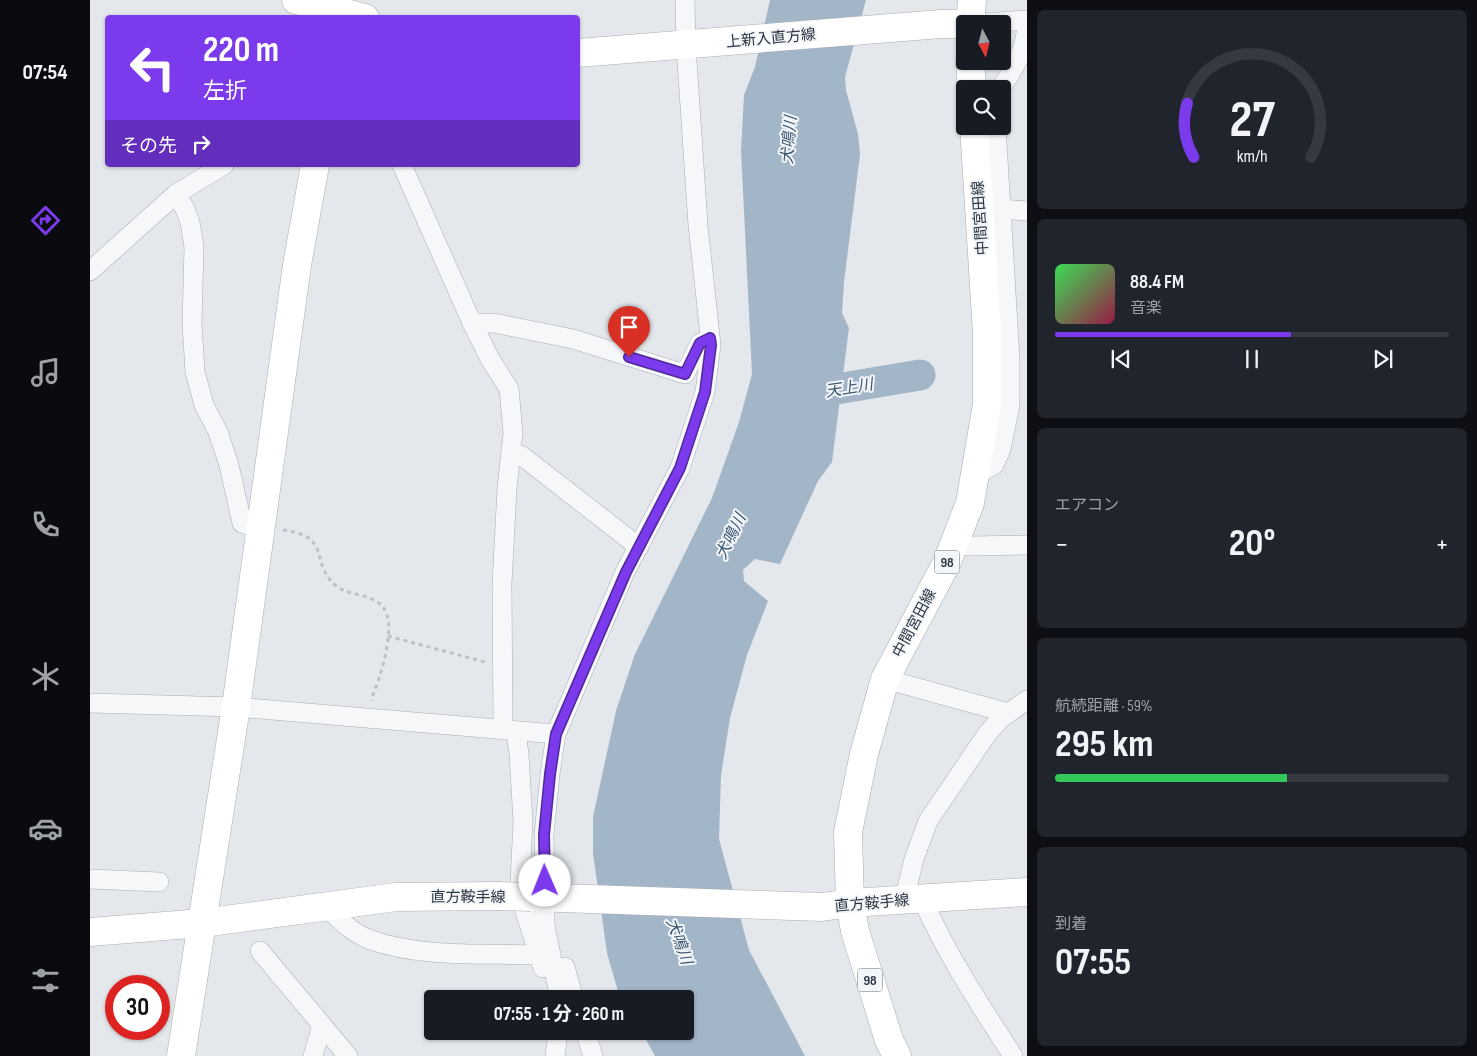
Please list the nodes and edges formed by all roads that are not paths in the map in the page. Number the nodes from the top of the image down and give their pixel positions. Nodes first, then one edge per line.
1 (296, 0) edge
2 (685, 0) edge
3 (972, 0) edge
4 (350, 13) edge
5 (971, 15) edge
6 (1027, 20) edge
7 (1011, 21) edge
8 (953, 24) edge
9 (1027, 25) edge
10 (691, 45) junction
11 (580, 54) edge
12 (1006, 80) edge
13 (975, 135) edge
14 (997, 135) edge
15 (221, 167) edge
16 (315, 167) edge
17 (403, 167) edge
18 (176, 194) junction
19 (1001, 209) junction
20 (1027, 212) edge
21 (90, 270) edge
22 (472, 323) junction
23 (710, 338) junction
24 (1018, 411) edge
25 (511, 452) junction
26 (975, 475) junction
27 (260, 529) junction
28 (954, 545) junction
29 (1027, 545) edge
30 (638, 547) junction
31 (885, 679) junction
32 (1027, 700) edge
33 (90, 703) edge
34 (236, 707) junction
35 (1008, 713) junction
36 (509, 730) junction
37 (556, 734) junction
38 (90, 879) edge
39 (159, 882) dead end
40 (1027, 892) edge
41 (545, 897) junction
42 (914, 899) junction
43 (850, 903) junction
44 (325, 906) junction
45 (202, 923) junction
46 (90, 932) edge
47 (260, 951) dead end
48 (539, 955) junction
49 (548, 990) edge
50 (558, 990) edge
51 (571, 990) edge
52 (322, 1025) junction
53 (557, 1040) edge
54 (588, 1040) edge
55 (181, 1056) edge
56 (313, 1056) edge
57 (348, 1056) edge
58 (555, 1056) edge
59 (593, 1056) edge
60 (896, 1056) edge
61 (1012, 1056) edge

1 - 4 main road
2 - 10 street
3 - 5 main road
6 - 7 street
8 - 10 main road, 上新入直方線
9 - 12 street
10 - 11 main road, 上新入直方線
10 - 23 street
13 - 26 main road, 中間宮田線 / 98
14 - 19 street
15 - 18 street
16 - 27 main road
17 - 22 street
18 - 21 street
18 - 27 street
19 - 20 street
19 - 24 street
22 - 23 street
22 - 25 street
23 - 30 street
24 - 26 street
25 - 30 street
25 - 36 street
26 - 28 main road, 中間宮田線 / 98
27 - 34 main road
28 - 29 street
28 - 31 main road, 中間宮田線 / 98
30 - 37 street
31 - 35 street
31 - 43 main road, 中間宮田線 / 98
32 - 35 street
33 - 34 street
34 - 36 street
34 - 45 main road
35 - 42 street
36 - 37 street
36 - 48 street
37 - 41 street
38 - 39 street
40 - 42 main road, 直方鞍手線
41 - 43 main road, 直方鞍手線
41 - 44 main road, 直方鞍手線, bridge
41 - 50 street
41 - 51 street
42 - 43 main road, 直方鞍手線
42 - 61 street
43 - 60 main road, 中間宮田線 / 98
44 - 45 main road, 直方鞍手線
44 - 48 street
45 - 46 main road, 直方鞍手線
45 - 55 main road
47 - 52 street
48 - 49 street
52 - 56 street
52 - 57 street
53 - 58 street
54 - 59 street

